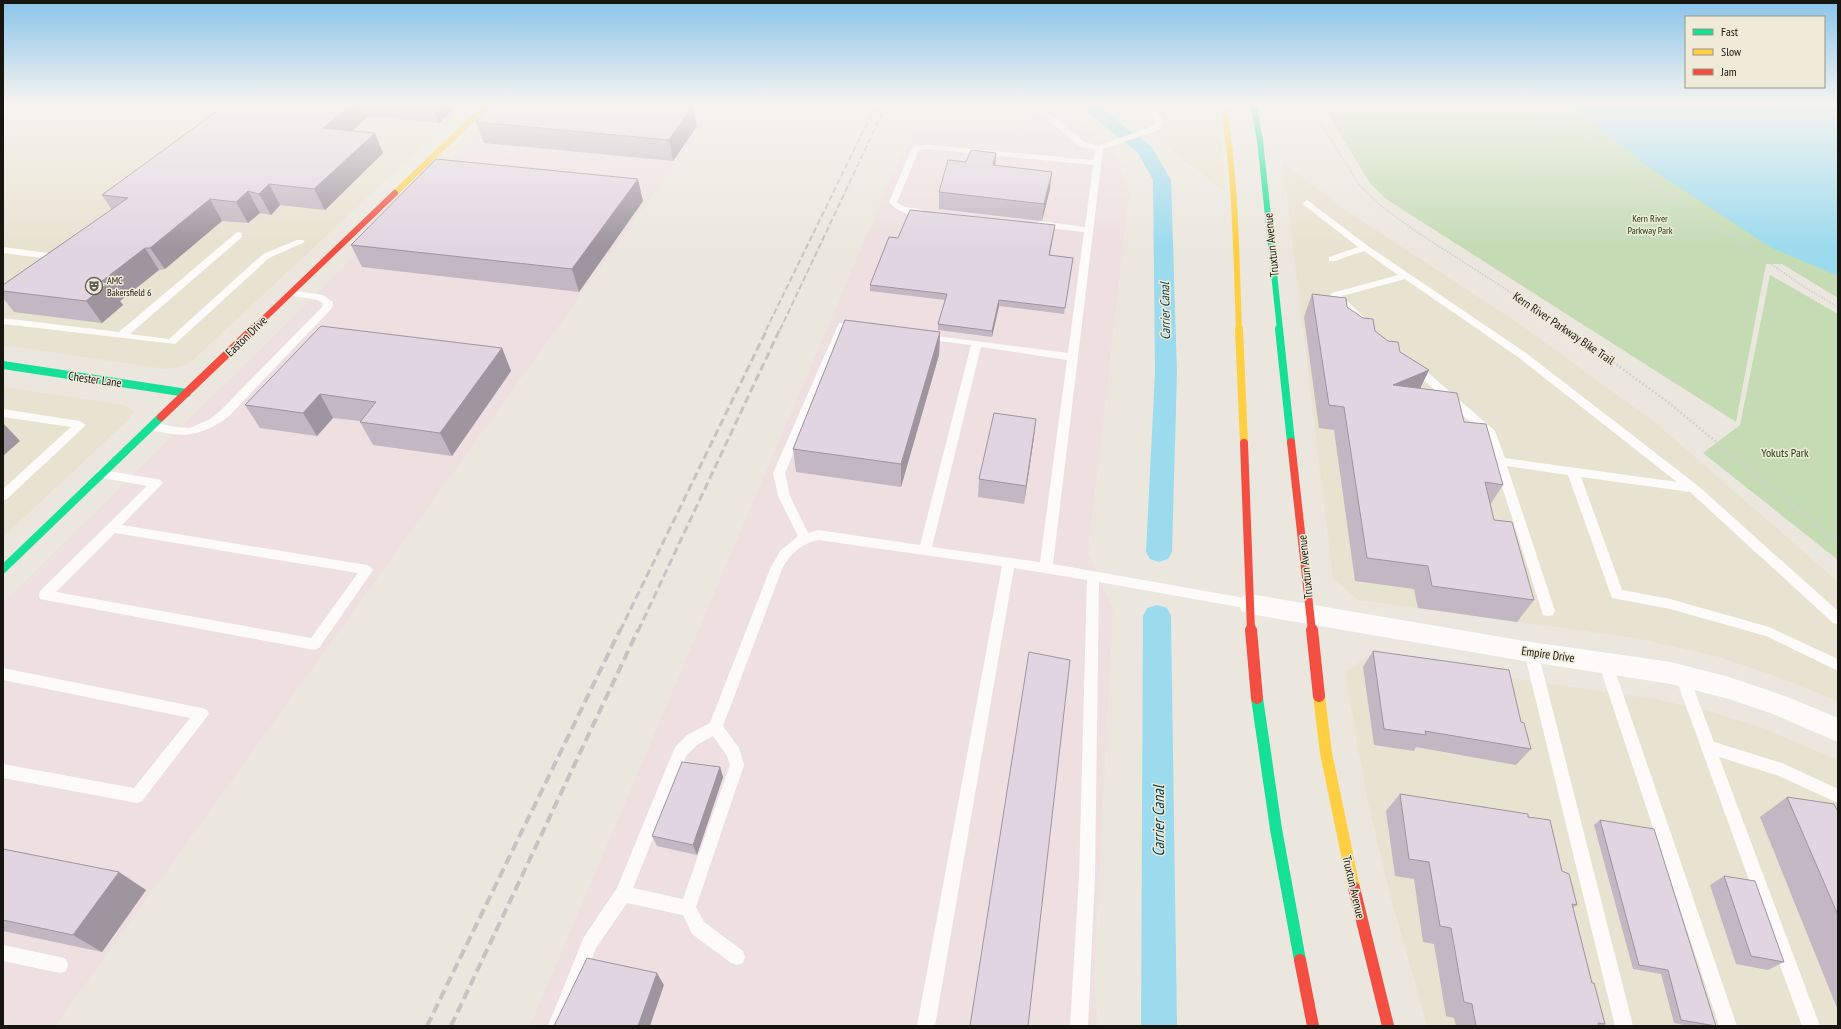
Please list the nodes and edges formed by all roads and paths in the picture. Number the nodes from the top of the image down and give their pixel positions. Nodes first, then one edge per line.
1 (439, 151) edge
2 (915, 151) edge
3 (970, 151) edge
4 (1099, 151) edge
5 (1230, 151) edge
6 (1261, 151) edge
7 (1338, 151) edge
8 (1609, 151) edge
9 (1097, 163) junction
10 (1308, 203) dead end
11 (935, 214) edge
12 (1027, 223) edge
13 (1089, 230) junction
14 (239, 235) dead end
15 (300, 242) dead end
16 (1365, 248) junction
17 (3, 250) edge
18 (1332, 259) dead end
19 (37, 264) edge
20 (1406, 276) junction
21 (291, 293) junction
22 (1838, 307) edge
23 (3, 321) edge
24 (1366, 324) edge
25 (867, 328) edge
26 (914, 334) edge
27 (121, 336) junction
28 (977, 343) junction
29 (1072, 356) junction
30 (1405, 358) edge
31 (3, 365) edge
32 (187, 393) junction
33 (3, 413) edge
34 (152, 426) junction
35 (1500, 460) junction
36 (1572, 472) junction
37 (102, 474) junction
38 (1693, 488) junction
39 (3, 496) edge
40 (112, 528) junction
41 (805, 538) junction
42 (1838, 542) edge
43 (925, 550) junction
44 (1009, 562) junction
45 (1046, 568) junction
46 (3, 569) edge
47 (1093, 577) junction
48 (1250, 604) junction
49 (1548, 611) dead end
50 (1310, 614) junction
51 (1838, 619) edge
52 (1531, 652) junction
53 (1605, 662) junction
54 (1838, 665) edge
55 (3, 674) edge
56 (1682, 676) junction
57 (715, 727) junction
58 (1838, 730) edge
59 (1708, 747) junction
60 (3, 770) edge
61 (1838, 796) edge
62 (623, 894) junction
63 (688, 908) junction
64 (3, 953) edge
65 (737, 957) dead end
66 (60, 965) dead end
67 (557, 1026) edge
68 (926, 1026) edge
69 (1079, 1026) edge
70 (1313, 1026) edge
71 (1388, 1026) edge
72 (1624, 1026) edge
73 (1728, 1026) edge
74 (1811, 1026) edge

1 - 21 main road, Easton Drive
2 - 11 lane
3 - 9 lane
4 - 9 lane
5 - 48 main road
6 - 50 main road, Truxtun Avenue
7 - 42 path, Kern River Parkway Bike Trail
8 - 22 path
9 - 13 lane
10 - 16 lane
12 - 13 lane
13 - 29 lane
14 - 27 lane
15 - 27 lane
16 - 18 lane
16 - 20 lane
17 - 19 lane
20 - 24 lane
20 - 38 lane
21 - 32 main road, Easton Drive
21 - 34 lane
23 - 27 lane
25 - 41 lane
26 - 28 lane
28 - 29 lane
28 - 43 lane
29 - 45 lane
30 - 35 lane
31 - 32 main road, Chester Lane
32 - 34 main road, Easton Drive
33 - 39 lane
34 - 37 main road, Easton Drive
35 - 36 lane
35 - 49 lane
36 - 38 lane
36 - 54 lane
37 - 40 lane
37 - 46 main road, Easton Drive
38 - 51 lane
40 - 40 lane
41 - 43 lane
41 - 57 lane
43 - 44 lane
44 - 45 lane
44 - 68 lane
45 - 47 lane
47 - 48 lane
47 - 69 lane
48 - 50 street, Empire Drive
48 - 70 main road
50 - 52 street, Empire Drive
50 - 71 main road, Truxtun Avenue
52 - 53 street, Empire Drive
52 - 72 lane
53 - 56 street, Empire Drive
53 - 73 lane
55 - 60 lane
56 - 58 street, Empire Drive
56 - 59 lane
57 - 62 lane
57 - 63 lane
59 - 61 lane
59 - 74 lane
62 - 63 lane
62 - 67 lane
63 - 65 lane
64 - 66 lane

